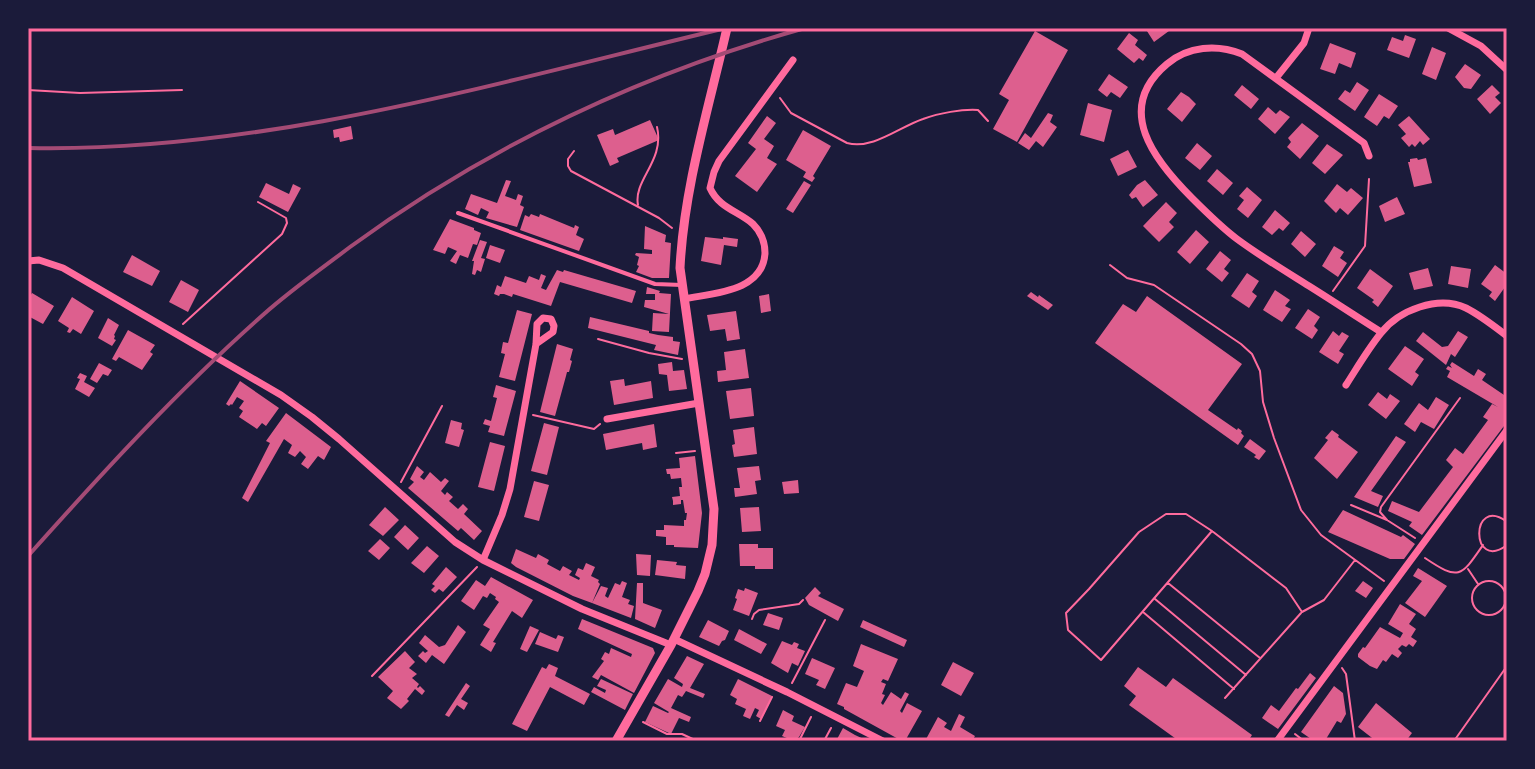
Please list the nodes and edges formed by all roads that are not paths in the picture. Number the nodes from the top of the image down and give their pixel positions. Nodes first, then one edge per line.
1 (727, 28) edge
2 (1309, 28) edge
3 (1448, 28) edge
4 (793, 60) dead end
5 (1507, 70) edge
6 (1276, 78) junction
7 (1369, 156) dead end
8 (458, 213) dead end
9 (28, 261) edge
10 (682, 285) junction
11 (684, 299) junction
12 (1381, 332) junction
13 (1507, 336) edge
14 (536, 344) dead end
15 (1346, 385) dead end
16 (699, 403) junction
17 (607, 419) road end
18 (1507, 430) edge
19 (483, 560) junction
20 (672, 642) junction
21 (616, 741) edge
22 (883, 741) edge
23 (1277, 741) edge

1 - 10 street
2 - 6 street
3 - 5 street
4 - 11 street
6 - 7 street
6 - 12 street
8 - 10 lane
9 - 19 street
10 - 11 street
11 - 16 street
12 - 13 street
12 - 15 street
14 - 19 street
16 - 17 street
16 - 20 street
18 - 23 street
19 - 20 street
20 - 21 street
20 - 22 street

